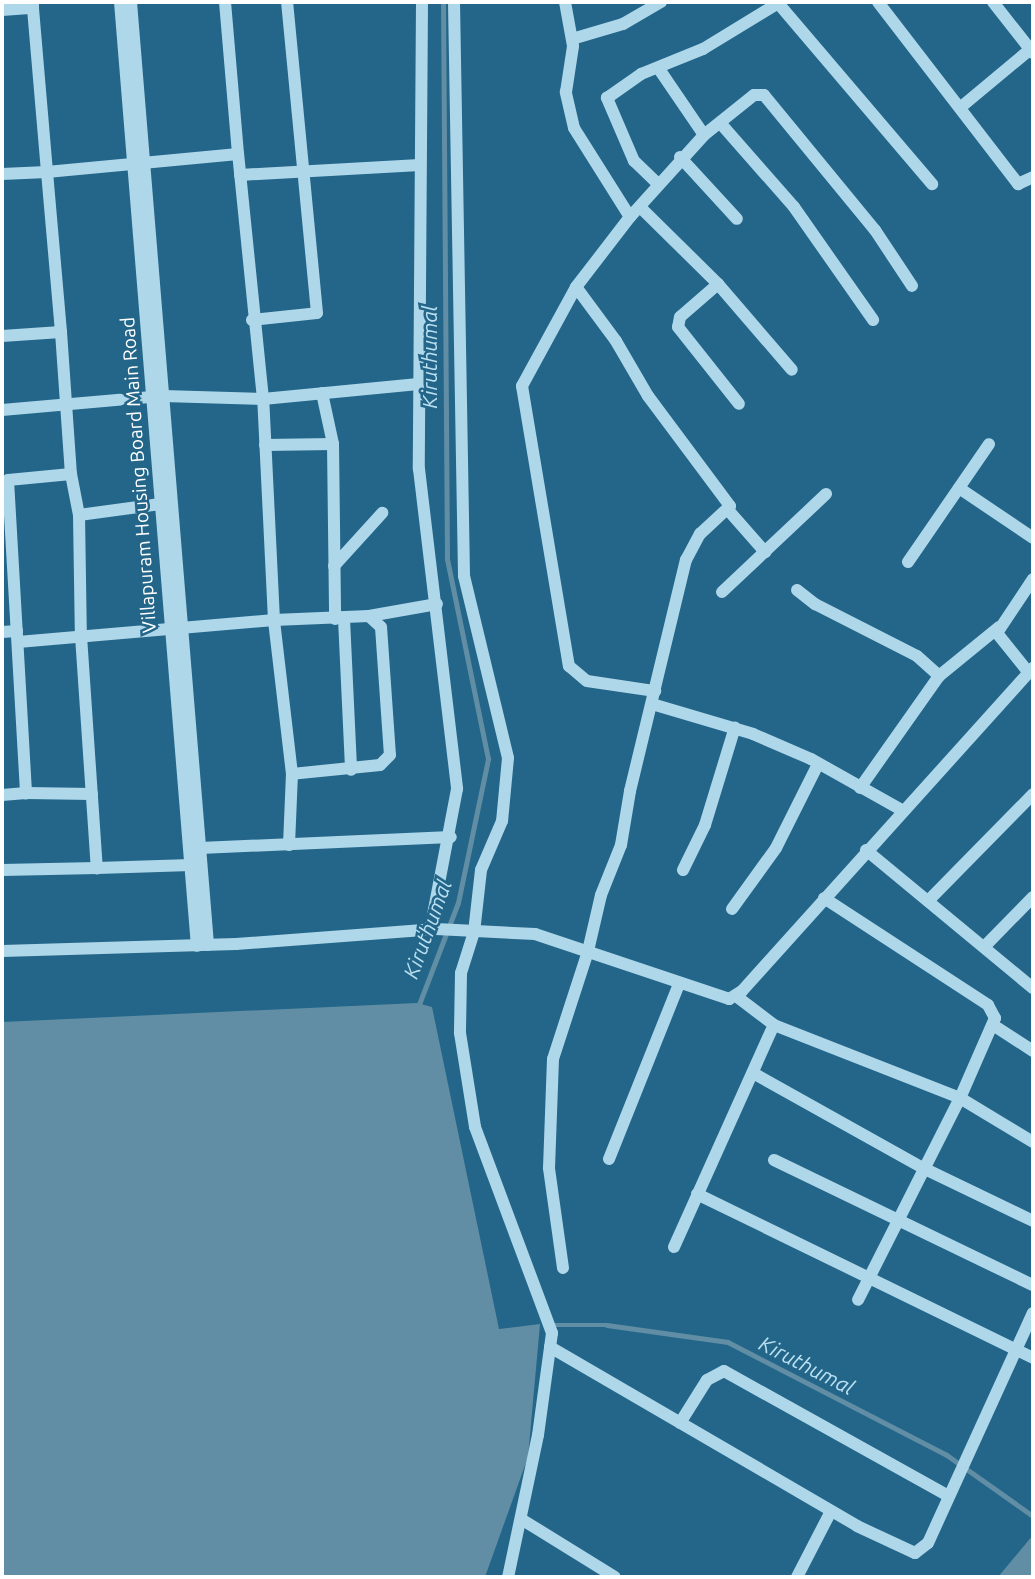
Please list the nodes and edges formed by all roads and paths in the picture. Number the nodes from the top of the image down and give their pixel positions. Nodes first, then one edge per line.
1 (120, 2) edge
2 (131, 2) edge
3 (225, 2) edge
4 (288, 2) edge
5 (422, 2) edge
6 (454, 2) edge
7 (565, 2) edge
8 (661, 2) edge
9 (779, 2) edge
10 (878, 2) edge
11 (993, 2) edge
12 (33, 5) edge
13 (2, 10) edge
14 (572, 39) junction
15 (1032, 50) edge
16 (659, 69) junction
17 (961, 107) junction
18 (722, 125) junction
19 (704, 135) junction
20 (238, 154) junction
21 (680, 157) junction
22 (131, 162) junction
23 (146, 162) junction
24 (420, 165) junction
25 (47, 172) junction
26 (305, 172) junction
27 (2, 174) edge
28 (240, 175) junction
29 (1033, 177) edge
30 (657, 183) junction
31 (932, 184) dead end
32 (640, 206) junction
33 (630, 217) junction
34 (737, 219) dead end
35 (718, 284) junction
36 (912, 286) dead end
37 (576, 287) junction
38 (252, 320) junction
39 (873, 320) dead end
40 (61, 332) junction
41 (2, 336) edge
42 (792, 370) dead end
43 (418, 384) junction
44 (322, 393) junction
45 (158, 397) junction
46 (263, 400) junction
47 (68, 404) junction
48 (739, 404) dead end
49 (2, 410) edge
50 (332, 444) junction
51 (989, 444) dead end
52 (265, 445) junction
53 (71, 474) junction
54 (5, 479) edge
55 (959, 488) junction
56 (826, 494) dead end
57 (160, 504) junction
58 (729, 511) junction
59 (382, 513) dead end
60 (79, 515) junction
61 (1033, 538) edge
62 (765, 552) junction
63 (908, 562) dead end
64 (334, 566) junction
65 (1033, 579) edge
66 (797, 590) dead end
67 (722, 592) dead end
68 (437, 604) junction
69 (369, 616) junction
70 (339, 619) junction
71 (274, 620) junction
72 (999, 627) junction
73 (176, 629) junction
74 (2, 632) edge
75 (18, 636) junction
76 (80, 636) junction
77 (1031, 671) edge
78 (939, 676) junction
79 (654, 697) junction
80 (734, 727) junction
81 (818, 764) junction
82 (351, 770) junction
83 (292, 774) junction
84 (860, 788) junction
85 (26, 793) junction
86 (92, 794) junction
87 (1033, 794) edge
88 (2, 795) edge
89 (902, 810) junction
90 (451, 837) junction
91 (289, 845) junction
92 (200, 848) junction
93 (866, 850) junction
94 (191, 865) junction
95 (97, 868) junction
96 (2, 870) edge
97 (683, 870) dead end
98 (1033, 897) edge
99 (824, 898) junction
100 (928, 901) junction
101 (732, 909) dead end
102 (433, 929) junction
103 (474, 932) junction
104 (202, 946) junction
105 (984, 947) junction
106 (2, 951) edge
107 (588, 951) junction
108 (679, 984) junction
109 (1033, 988) edge
110 (736, 996) junction
111 (774, 1025) junction
112 (993, 1025) junction
113 (1033, 1051) edge
114 (752, 1073) junction
115 (960, 1098) junction
116 (1033, 1142) edge
117 (609, 1158) dead end
118 (774, 1160) dead end
119 (923, 1168) junction
120 (697, 1194) junction
121 (899, 1217) junction
122 (1033, 1221) edge
123 (674, 1247) dead end
124 (564, 1268) dead end
125 (870, 1275) junction
126 (1033, 1285) edge
127 (858, 1300) dead end
128 (1033, 1313) edge
129 (550, 1347) junction
130 (1014, 1348) junction
131 (1033, 1358) edge
132 (680, 1423) junction
133 (949, 1496) junction
134 (831, 1511) junction
135 (521, 1519) junction
136 (509, 1577) edge
137 (615, 1577) edge
138 (797, 1577) edge

1 - 22 street, Villapuram Housing Board Main Road
2 - 23 street, Villapuram Housing Board Main Road
3 - 20 street
4 - 26 street
5 - 24 street
6 - 103 street
7 - 14 street
8 - 14 street
9 - 16 street
9 - 31 street
10 - 17 street
11 - 15 street
12 - 13 street
12 - 25 street
14 - 33 street
15 - 17 street
16 - 19 street
16 - 30 street
17 - 29 street
18 - 19 street
18 - 36 street
18 - 39 street
19 - 21 street
20 - 23 street
20 - 28 street
21 - 30 street
21 - 34 street
22 - 23 street
22 - 25 street
22 - 45 street, Villapuram Housing Board Main Road
23 - 45 street, Villapuram Housing Board Main Road
24 - 26 street
24 - 43 street
25 - 27 street
25 - 40 street
26 - 28 street
26 - 38 street
28 - 38 street
30 - 32 street
32 - 33 street
32 - 35 street
33 - 37 street
35 - 42 street
35 - 48 street
37 - 58 street
37 - 79 street
38 - 46 street
40 - 41 street
40 - 47 street
43 - 44 street
43 - 68 street
44 - 46 street
44 - 50 street
45 - 46 street
45 - 47 street
45 - 57 street, Villapuram Housing Board Main Road
45 - 73 street, Villapuram Housing Board Main Road
46 - 52 street
47 - 49 street
47 - 53 street
50 - 52 street
50 - 64 street
51 - 55 street
52 - 71 street
53 - 54 street
53 - 60 street
54 - 75 street
55 - 61 street
55 - 63 street
56 - 62 street
57 - 60 street
57 - 73 street, Villapuram Housing Board Main Road
58 - 62 street
58 - 79 street
59 - 64 street
60 - 76 street
62 - 67 street
64 - 70 street
65 - 72 street
66 - 78 street
68 - 69 street
68 - 90 street
69 - 70 street
69 - 82 street
70 - 71 street
70 - 82 street
71 - 73 street
71 - 83 street
72 - 77 street
72 - 78 street
73 - 76 street
73 - 92 street, Villapuram Housing Board Main Road
73 - 94 street, Villapuram Housing Board Main Road
74 - 75 street
75 - 76 street
75 - 85 street
76 - 86 street
77 - 89 street
78 - 84 street
79 - 80 street
79 - 107 street
80 - 81 street
80 - 97 street
81 - 84 street
81 - 101 street
82 - 83 street
83 - 91 street
84 - 89 street
85 - 86 street
85 - 88 street
86 - 95 street
87 - 100 street
89 - 93 street
90 - 91 street
90 - 102 street
91 - 92 street
92 - 94 street
92 - 104 street, Villapuram Housing Board Main Road
93 - 99 street
93 - 100 street
94 - 95 street
94 - 104 street, Villapuram Housing Board Main Road
95 - 96 street
98 - 105 street
99 - 110 street
99 - 112 street
100 - 105 street
102 - 103 street
102 - 104 street
103 - 107 street
103 - 129 street
104 - 106 street
105 - 109 street
107 - 108 street
107 - 124 street
108 - 110 street
108 - 117 street
110 - 111 street
111 - 114 street
111 - 115 street
112 - 113 street
112 - 115 street
114 - 119 street
114 - 120 street
115 - 116 street
115 - 119 street
118 - 121 street
119 - 121 street
119 - 122 street
120 - 123 street
120 - 125 street
121 - 125 street
121 - 126 street
125 - 127 street
125 - 130 street
128 - 130 street
129 - 132 street
129 - 135 street
130 - 131 street
130 - 133 street
132 - 133 street
132 - 134 street
133 - 134 street
134 - 138 street
135 - 136 street
135 - 137 street

